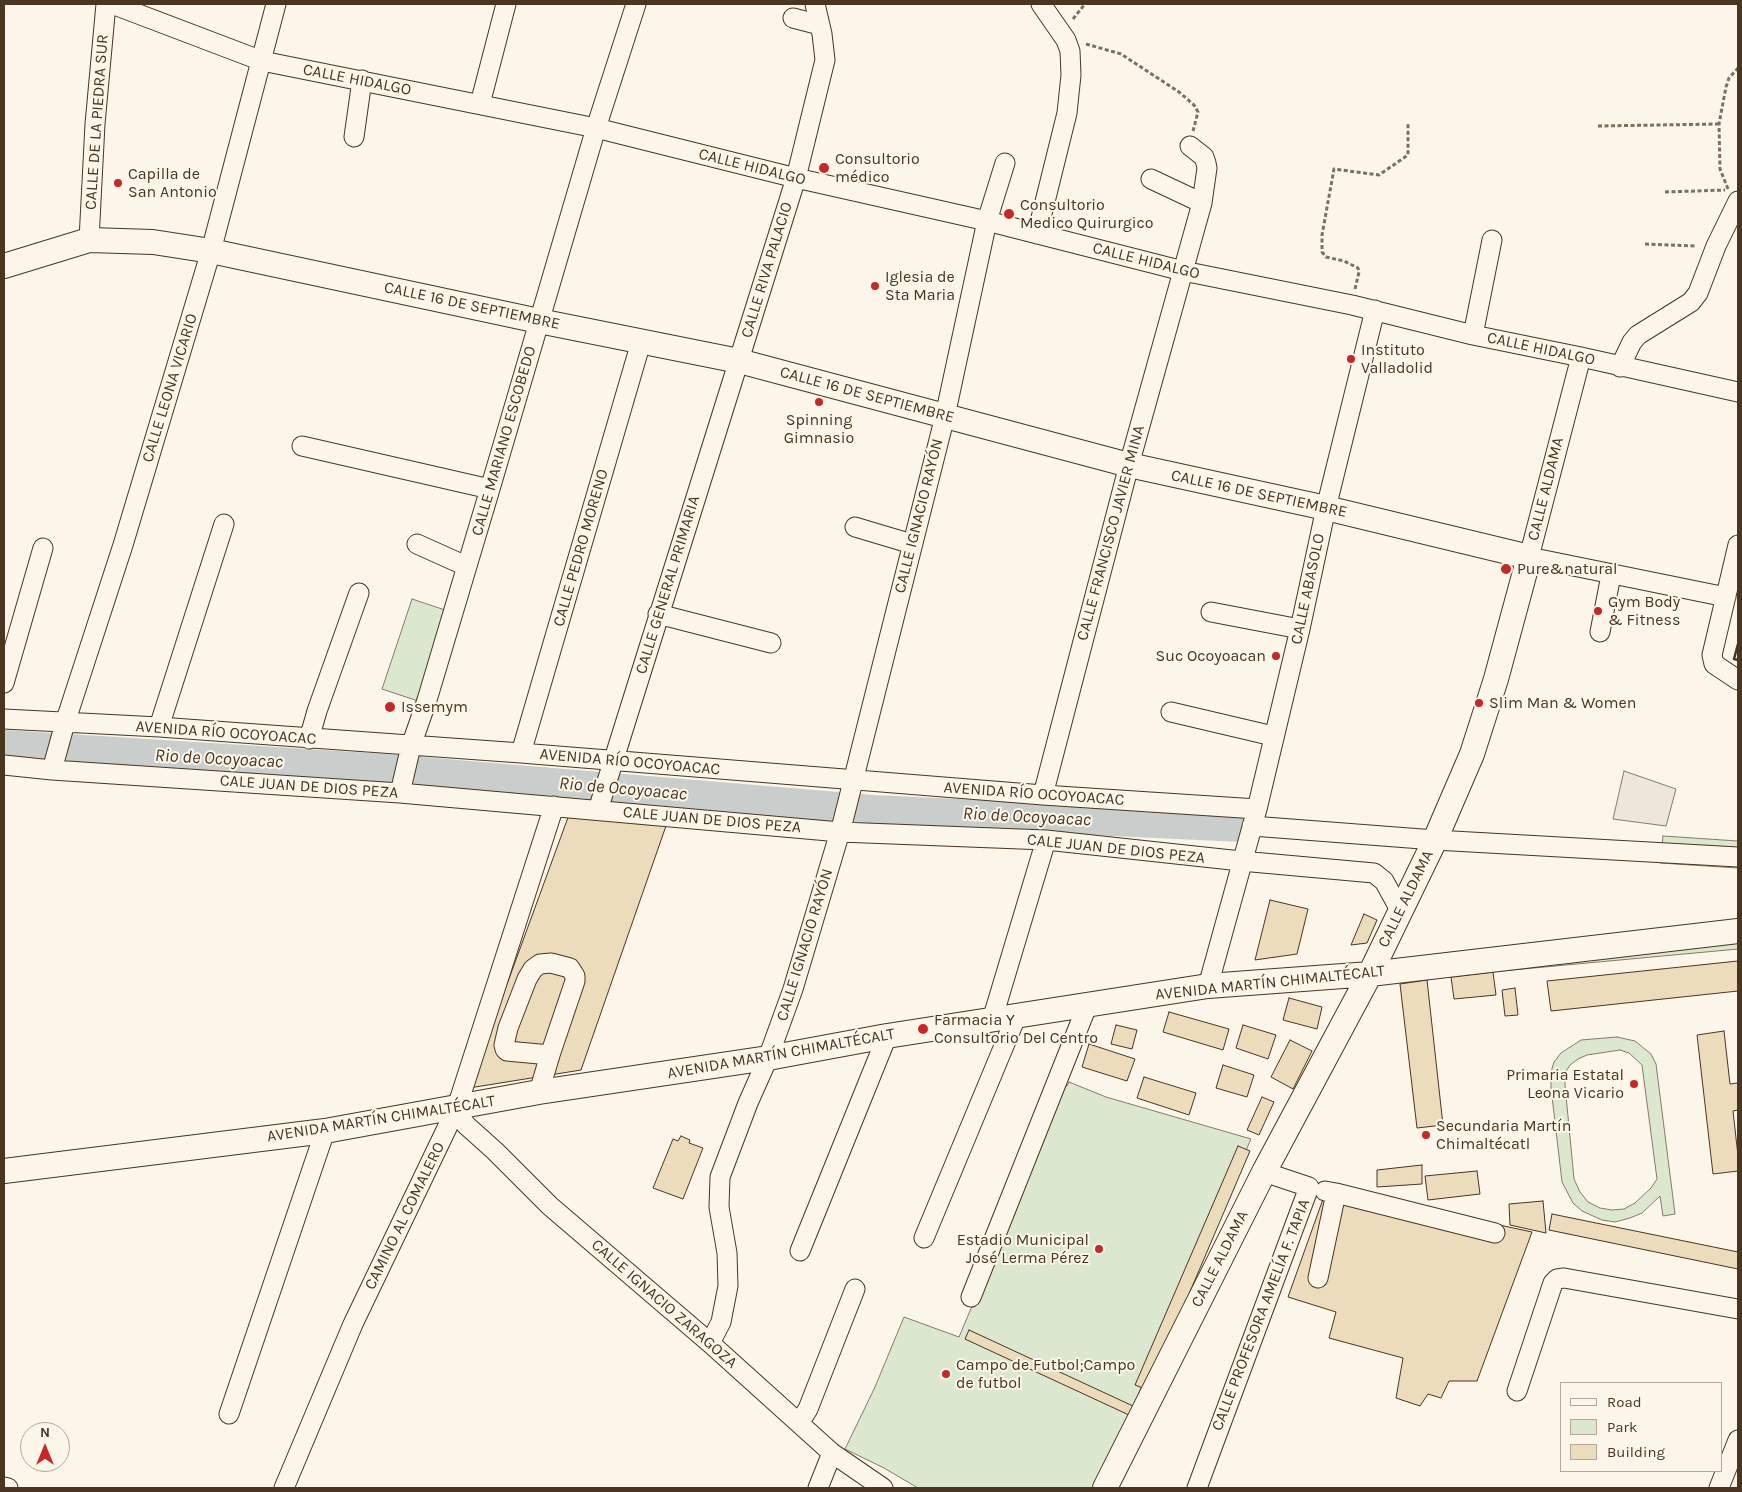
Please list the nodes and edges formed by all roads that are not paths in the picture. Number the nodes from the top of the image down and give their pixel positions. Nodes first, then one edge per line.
1 (106, 4) edge
2 (112, 4) edge
3 (276, 4) edge
4 (506, 4) edge
5 (636, 4) edge
6 (815, 4) edge
7 (1041, 4) edge
8 (794, 18) dead end
9 (820, 25) junction
10 (262, 61) junction
11 (362, 80) junction
12 (480, 104) junction
13 (596, 128) junction
14 (354, 138) dead end
15 (1190, 146) road end
16 (1005, 163) dead end
17 (796, 178) junction
18 (1151, 179) dead end
19 (1733, 196) edge
20 (1202, 203) junction
21 (987, 221) junction
22 (1037, 234) junction
23 (89, 240) junction
24 (1492, 240) dead end
25 (211, 251) junction
26 (4, 266) edge
27 (1183, 271) junction
28 (1375, 310) junction
29 (539, 321) junction
30 (1473, 335) junction
31 (641, 342) junction
32 (1581, 357) junction
33 (739, 361) junction
34 (1620, 367) junction
35 (1738, 392) edge
36 (944, 416) junction
37 (302, 446) dead end
38 (1128, 466) junction
39 (490, 489) junction
40 (1326, 508) junction
41 (224, 524) dead end
42 (855, 527) dead end
43 (417, 544) dead end
44 (912, 544) junction
45 (1738, 545) edge
46 (43, 548) dead end
47 (1529, 556) junction
48 (466, 566) junction
49 (1611, 575) junction
50 (359, 593) dead end
51 (1726, 597) junction
52 (1211, 612) dead end
53 (658, 614) junction
54 (1300, 629) junction
55 (1600, 632) dead end
56 (771, 643) dead end
57 (1738, 680) edge
58 (4, 683) edge
59 (1171, 712) dead end
60 (4, 719) edge
61 (64, 727) junction
62 (159, 728) junction
63 (1273, 736) junction
64 (309, 739) junction
65 (410, 751) junction
66 (521, 753) junction
67 (4, 765) edge
68 (53, 766) junction
69 (612, 767) junction
70 (853, 784) junction
71 (401, 789) junction
72 (1043, 795) junction
73 (554, 806) junction
74 (599, 807) junction
75 (1254, 817) junction
76 (841, 828) junction
77 (1046, 840) junction
78 (1435, 840) junction
79 (1738, 857) edge
80 (1241, 861) junction
81 (1400, 910) junction
82 (1738, 931) edge
83 (1370, 974) junction
84 (1208, 986) junction
85 (1087, 1006) junction
86 (1016, 1017) junction
87 (992, 1020) junction
88 (888, 1036) junction
89 (550, 1055) junction
90 (768, 1058) junction
91 (539, 1092) junction
92 (457, 1107) junction
93 (325, 1131) junction
94 (4, 1171) edge
95 (1264, 1172) junction
96 (1309, 1187) junction
97 (1336, 1193) junction
98 (1495, 1232) dead end
99 (924, 1238) dead end
100 (800, 1251) dead end
101 (1318, 1278) dead end
102 (855, 1289) dead end
103 (970, 1297) dead end
104 (1738, 1309) edge
105 (710, 1343) junction
106 (1517, 1391) dead end
107 (229, 1414) dead end
108 (799, 1423) junction
109 (1738, 1440) edge
110 (832, 1453) junction
111 (4, 1487) edge
112 (8, 1488) edge
113 (284, 1488) edge
114 (818, 1488) edge
115 (880, 1488) edge
116 (1105, 1488) edge
117 (1197, 1488) edge
118 (1719, 1488) edge

1 - 23 street, CALLE DE LA PIEDRA SUR
2 - 10 street, CALLE HIDALGO
3 - 10 street, CALLE LEONA VICARIO
4 - 12 street
5 - 13 street, CALLE MARIANO ESCOBEDO
6 - 9 street, CALLE RIVA PALACIO
7 - 22 street
8 - 9 street
9 - 17 street, CALLE RIVA PALACIO
10 - 11 street, CALLE HIDALGO
10 - 25 street, CALLE LEONA VICARIO
11 - 12 street, CALLE HIDALGO
11 - 14 street
12 - 13 street, CALLE HIDALGO
13 - 17 street, CALLE HIDALGO
13 - 29 street, CALLE MARIANO ESCOBEDO
15 - 20 street, CALLE FRANCISCO JAVIER MINA
16 - 21 street, CALLE IGNACIO RAYÓN
17 - 21 street, CALLE HIDALGO
17 - 33 street, CALLE RIVA PALACIO
18 - 20 street
19 - 34 street
20 - 27 street, CALLE FRANCISCO JAVIER MINA
21 - 22 street, CALLE HIDALGO
21 - 36 street, CALLE IGNACIO RAYÓN
22 - 27 street, CALLE HIDALGO
23 - 25 main road, CALLE 16 DE SEPTIEMBRE
23 - 26 main road, CALLE 16 DE SEPTIEMBRE
24 - 30 street
25 - 29 main road, CALLE 16 DE SEPTIEMBRE
25 - 61 street, CALLE LEONA VICARIO
27 - 28 street, CALLE HIDALGO
27 - 38 street, CALLE FRANCISCO JAVIER MINA
28 - 30 street, CALLE HIDALGO
28 - 40 street, CALLE ABASOLO
29 - 31 main road, CALLE 16 DE SEPTIEMBRE
29 - 39 street, CALLE MARIANO ESCOBEDO
30 - 32 street, CALLE HIDALGO
31 - 33 main road, CALLE 16 DE SEPTIEMBRE
31 - 66 street, CALLE PEDRO MORENO
32 - 34 street, CALLE HIDALGO
32 - 47 street, CALLE ALDAMA
33 - 36 main road, CALLE 16 DE SEPTIEMBRE
33 - 53 street, CALLE GENERAL PRIMARIA
34 - 35 street, CALLE HIDALGO
36 - 38 main road, CALLE 16 DE SEPTIEMBRE
36 - 44 street, CALLE IGNACIO RAYÓN
37 - 39 street
38 - 40 main road, CALLE 16 DE SEPTIEMBRE
38 - 72 street, CALLE FRANCISCO JAVIER MINA
39 - 48 street, CALLE MARIANO ESCOBEDO
40 - 47 main road, CALLE 16 DE SEPTIEMBRE
40 - 54 street, CALLE ABASOLO
41 - 62 street
42 - 44 street
43 - 48 street
44 - 70 street, CALLE IGNACIO RAYÓN
45 - 51 street
46 - 58 street
47 - 49 street, CALLE 16 DE SEPTIEMBRE
47 - 78 main road, CALLE ALDAMA
48 - 65 street, CALLE MARIANO ESCOBEDO
49 - 51 street, CALLE 16 DE SEPTIEMBRE
49 - 55 street
50 - 64 street
51 - 57 street
52 - 54 street
53 - 56 street
53 - 69 street, CALLE GENERAL PRIMARIA
54 - 63 street, CALLE ABASOLO
59 - 63 street
60 - 61 street, AVENIDA RÍO OCOYOACAC
61 - 62 street, AVENIDA RÍO OCOYOACAC
61 - 68 street, CALLE LEONA VICARIO
62 - 64 street, AVENIDA RÍO OCOYOACAC
63 - 75 street, CALLE ABASOLO
64 - 65 street, AVENIDA RÍO OCOYOACAC
65 - 66 street, AVENIDA RÍO OCOYOACAC
65 - 71 street, CALLE MARIANO ESCOBEDO
66 - 69 street, AVENIDA RÍO OCOYOACAC
67 - 68 street, CALE JUAN DE DIOS PEZA
68 - 71 street, CALE JUAN DE DIOS PEZA
69 - 70 street, AVENIDA RÍO OCOYOACAC
69 - 74 street, CALLE GENERAL PRIMARIA
70 - 72 street, AVENIDA RÍO OCOYOACAC
70 - 76 street, CALLE IGNACIO RAYÓN
71 - 73 street, CALE JUAN DE DIOS PEZA
72 - 75 street, AVENIDA RÍO OCOYOACAC
73 - 74 street, CALE JUAN DE DIOS PEZA
73 - 92 street, CAMINO AL COMALERO
74 - 76 street, CALE JUAN DE DIOS PEZA
75 - 78 street, AVENIDA RÍO OCOYOACAC
75 - 80 street, CALLE ABASOLO
76 - 77 street, CALE JUAN DE DIOS PEZA
76 - 90 street, CALLE IGNACIO RAYÓN
77 - 80 street, CALE JUAN DE DIOS PEZA
77 - 87 street
78 - 79 street, AVENIDA RÍO OCOYOACAC
78 - 81 main road, CALLE ALDAMA
80 - 81 street, CALE JUAN DE DIOS PEZA
80 - 84 street
81 - 83 main road, CALLE ALDAMA
82 - 83 main road, AVENIDA MARTÍN CHIMALTÉCALT
83 - 84 main road, AVENIDA MARTÍN CHIMALTÉCALT
83 - 95 main road, CALLE ALDAMA
84 - 85 main road, AVENIDA MARTÍN CHIMALTÉCALT
85 - 86 main road, AVENIDA MARTÍN CHIMALTÉCALT
85 - 103 street
86 - 87 main road, AVENIDA MARTÍN CHIMALTÉCALT
86 - 99 street
87 - 88 main road, AVENIDA MARTÍN CHIMALTÉCALT
88 - 90 main road, AVENIDA MARTÍN CHIMALTÉCALT
88 - 100 street
89 - 89 street
89 - 91 street
90 - 91 main road, AVENIDA MARTÍN CHIMALTÉCALT
90 - 105 street, CALLE IGNACIO RAYÓN
91 - 92 main road, AVENIDA MARTÍN CHIMALTÉCALT
92 - 93 main road, AVENIDA MARTÍN CHIMALTÉCALT
92 - 105 street, CALLE IGNACIO ZARAGOZA
92 - 113 street, CAMINO AL COMALERO
93 - 94 main road, AVENIDA MARTÍN CHIMALTÉCALT
93 - 107 street
95 - 96 street, CALLE PROFESORA AMELÍA F. TAPIA
95 - 116 main road, CALLE ALDAMA
96 - 97 street
96 - 117 street, CALLE PROFESORA AMELÍA F. TAPIA
97 - 98 street
97 - 101 street
102 - 108 street
104 - 106 street
105 - 108 street, CALLE IGNACIO ZARAGOZA
108 - 110 street, CALLE IGNACIO ZARAGOZA
109 - 118 street
110 - 114 street
110 - 115 street, CALLE IGNACIO ZARAGOZA
111 - 112 street

